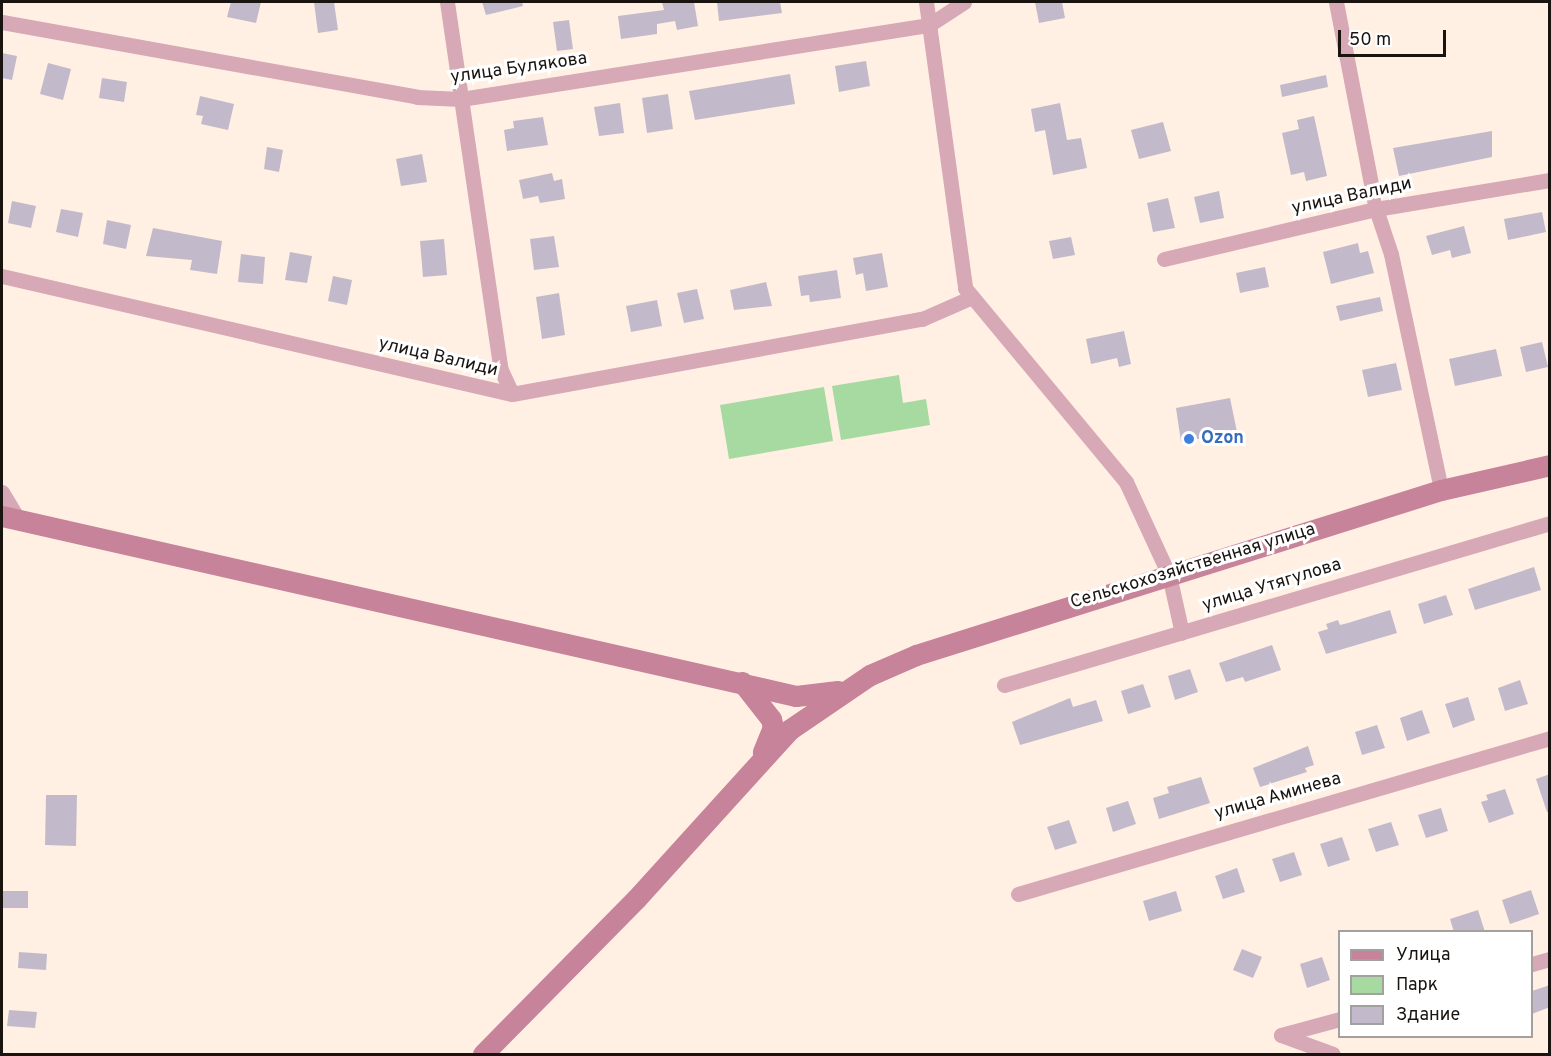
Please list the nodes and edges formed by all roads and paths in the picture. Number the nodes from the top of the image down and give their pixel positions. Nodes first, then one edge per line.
1 (447, 2) edge
2 (926, 2) edge
3 (964, 2) edge
4 (1336, 2) edge
5 (2, 22) edge
6 (929, 25) junction
7 (461, 99) junction
8 (1550, 180) edge
9 (1376, 209) junction
10 (1164, 259) dead end
11 (2, 276) edge
12 (972, 297) junction
13 (512, 394) junction
14 (1550, 465) edge
15 (1441, 490) junction
16 (2, 492) edge
17 (10, 518) edge
18 (1550, 523) edge
19 (1169, 575) junction
20 (1182, 633) junction
21 (742, 682) junction
22 (1004, 685) dead end
23 (844, 691) junction
24 (1550, 738) edge
25 (754, 769) junction
26 (1018, 894) dead end
27 (1550, 959) edge
28 (1533, 964) edge
29 (1338, 1019) edge
30 (483, 1054) edge
31 (1333, 1054) edge

1 - 7 street
2 - 6 street
3 - 6 street, улица Булякова
4 - 9 street
5 - 7 street, улица Булякова
6 - 7 street, улица Булякова
6 - 12 street
7 - 13 street
8 - 9 street, улица Валиди
9 - 10 street, улица Валиди
9 - 15 street
11 - 13 street, улица Валиди
12 - 13 street, улица Валиди
12 - 19 street
14 - 15 main road, Сельскохозяйственная улица
15 - 19 main road, Сельскохозяйственная улица
16 - 17 street
17 - 21 main road
18 - 20 street, улица Утягулова
19 - 20 street
19 - 23 main road, Сельскохозяйственная улица
20 - 22 street, улица Утягулова
21 - 23 main road
21 - 25 main road
23 - 25 main road
24 - 26 street, улица Аминева
25 - 30 main road
27 - 28 street
29 - 31 street

